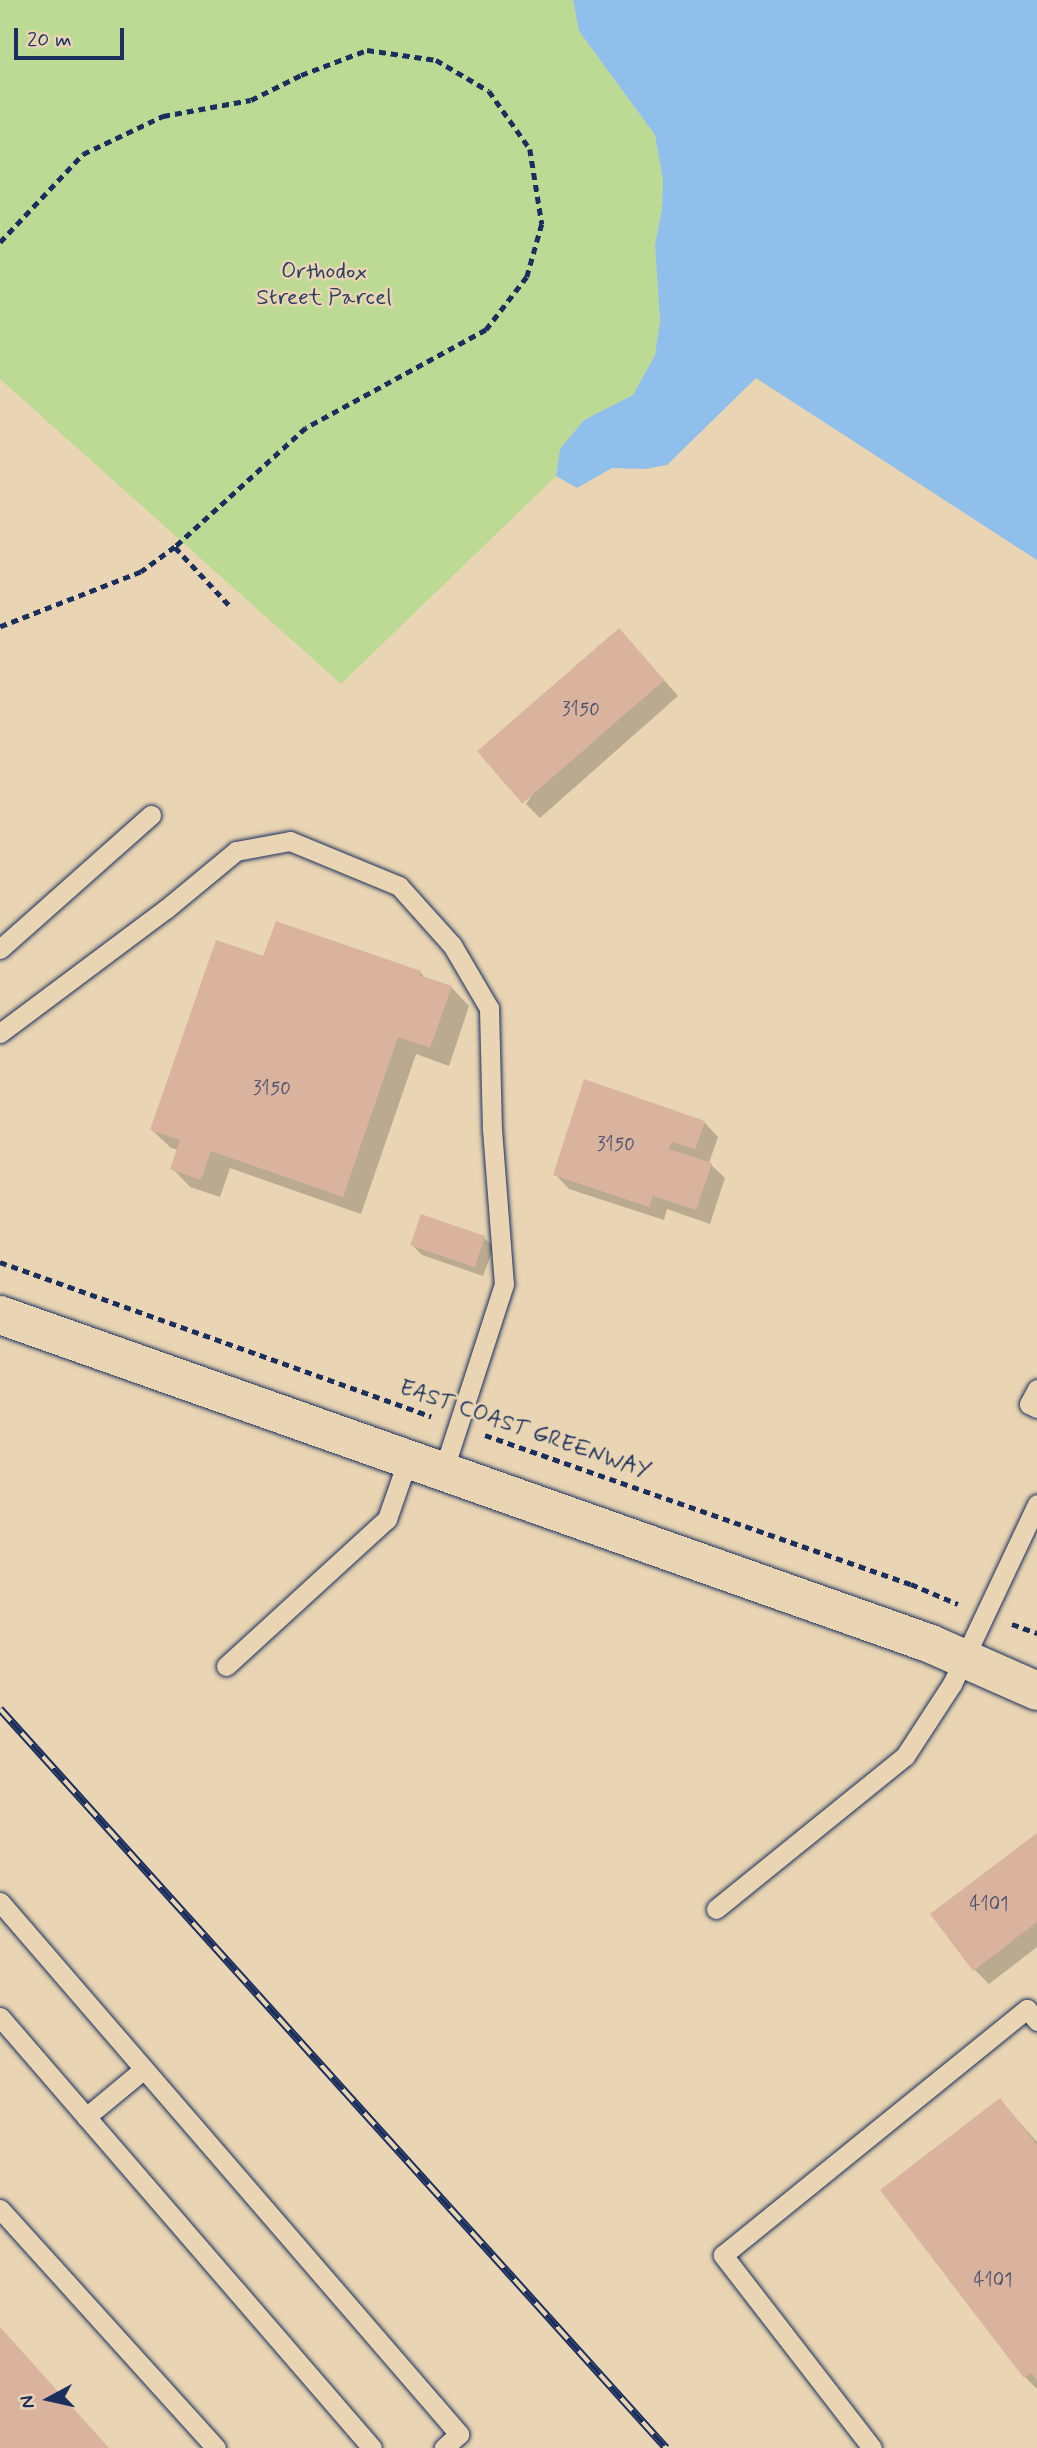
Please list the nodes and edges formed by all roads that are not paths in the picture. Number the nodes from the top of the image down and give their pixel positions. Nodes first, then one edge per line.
1 (150, 815) dead end
2 (0, 948) edge
3 (0, 1033) edge
4 (0, 1315) edge
5 (1037, 1389) edge
6 (1037, 1408) edge
7 (408, 1459) junction
8 (443, 1472) junction
9 (1037, 1504) edge
10 (963, 1659) junction
11 (226, 1666) dead end
12 (1037, 1691) edge
13 (0, 1902) edge
14 (716, 1909) dead end
15 (0, 2017) edge
16 (1037, 2021) edge
17 (144, 2069) junction
18 (86, 2117) junction
19 (0, 2208) edge
20 (216, 2448) edge
21 (372, 2448) edge
22 (444, 2448) edge
23 (872, 2448) edge

1 - 2 lane
3 - 8 lane
4 - 7 street
5 - 6 lane
7 - 8 street
7 - 11 lane
8 - 10 street
9 - 10 lane
10 - 12 street
10 - 14 lane
13 - 17 lane
15 - 18 lane
16 - 23 lane
17 - 18 lane
17 - 22 lane
18 - 21 lane
19 - 20 lane

